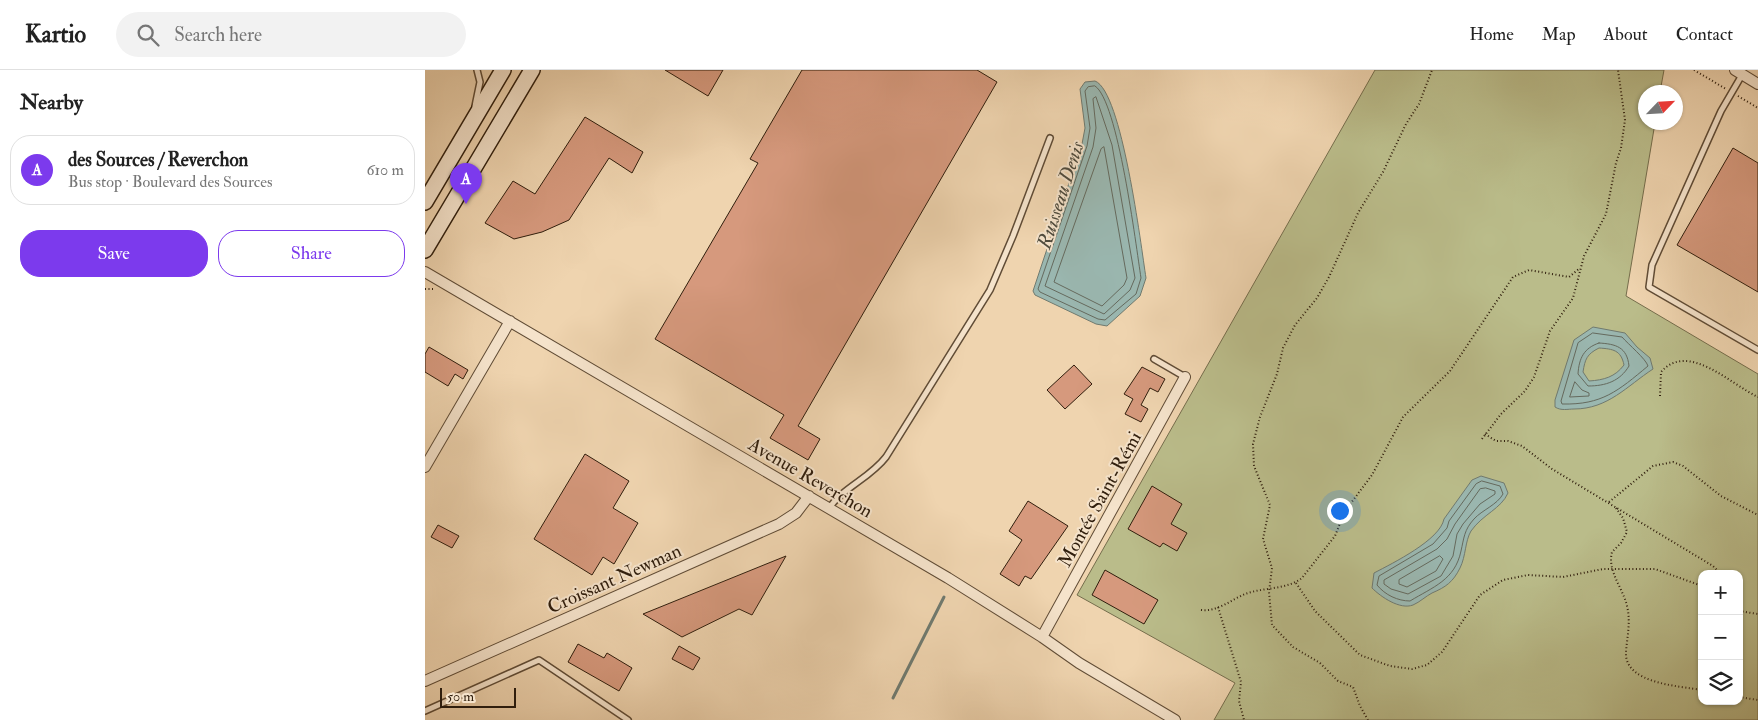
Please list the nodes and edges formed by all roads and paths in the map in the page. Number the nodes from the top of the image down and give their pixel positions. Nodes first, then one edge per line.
1 (477, 70) edge
2 (503, 70) edge
3 (532, 70) edge
4 (1433, 70) edge
5 (1618, 70) edge
6 (1694, 70) edge
7 (1739, 72) edge
8 (1758, 84) edge
9 (1722, 87) dead end
10 (1741, 98) dead end
11 (1758, 108) edge
12 (471, 124) junction
13 (1050, 138) dead end
14 (425, 202) edge
15 (425, 250) edge
16 (1580, 268) junction
17 (425, 272) edge
18 (511, 321) junction
19 (1758, 350) edge
20 (1154, 359) dead end
21 (1185, 377) joint
22 (1660, 396) dead end
23 (1758, 397) edge
24 (1485, 434) junction
25 (1482, 439) dead end
26 (425, 468) edge
27 (809, 496) junction
28 (1609, 502) junction
29 (1615, 506) junction
30 (829, 508) junction
31 (1758, 515) edge
32 (1612, 569) junction
33 (1717, 570) edge
34 (1296, 583) junction
35 (1698, 585) edge
36 (1269, 589) junction
37 (1218, 607) junction
38 (1201, 610) dead end
39 (1743, 612) edge
40 (1758, 614) edge
41 (1042, 637) junction
42 (425, 681) edge
43 (1698, 689) edge
44 (1743, 698) edge
45 (1758, 700) edge
46 (425, 711) edge
47 (628, 720) edge
48 (1175, 720) edge
49 (1244, 720) edge
50 (1369, 720) edge

1 - 12 lane
2 - 12 main road
3 - 15 main road
4 - 36 path
5 - 16 path
6 - 9 path
7 - 8 street
7 - 19 lane
10 - 11 path
12 - 14 main road
13 - 30 lane
16 - 24 path
16 - 34 path
17 - 18 street, Avenue Reverchon
18 - 26 street
18 - 27 street, Avenue Reverchon
20 - 21 lane
21 - 41 street, Montée Saint-Rémi
22 - 23 path
24 - 25 path
24 - 28 path
27 - 30 street, Avenue Reverchon
27 - 42 street, Croissant Newman
28 - 29 path
28 - 31 path
29 - 32 path
29 - 33 path
30 - 41 street, Avenue Reverchon
32 - 34 path
32 - 35 path
32 - 43 path
34 - 36 path
36 - 37 path
36 - 50 path
37 - 38 path
37 - 49 path
39 - 40 path
41 - 48 street, Avenue Reverchon
44 - 45 path
46 - 47 lane

